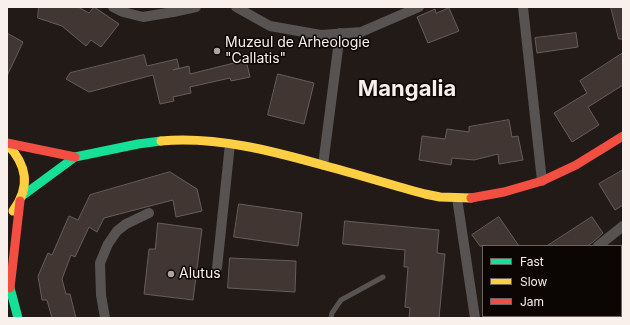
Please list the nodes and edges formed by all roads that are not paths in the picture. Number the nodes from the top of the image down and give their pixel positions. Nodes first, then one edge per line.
1 (113, 7) edge
2 (196, 7) edge
3 (236, 7) edge
4 (419, 7) edge
5 (523, 7) edge
6 (340, 34) junction
7 (623, 136) edge
8 (7, 143) edge
9 (230, 144) junction
10 (76, 157) junction
11 (323, 165) junction
12 (542, 181) junction
13 (457, 198) junction
14 (21, 199) junction
15 (149, 213) dead end
16 (7, 216) edge
17 (623, 226) edge
18 (599, 245) edge
19 (217, 268) dead end
20 (383, 277) dead end
21 (8, 286) edge
22 (18, 318) edge
23 (105, 318) edge
24 (331, 318) edge
25 (475, 318) edge

1 - 2 street
3 - 6 street
4 - 6 street
5 - 12 street
6 - 11 street
7 - 12 main road
8 - 10 main road
8 - 14 main road
9 - 10 main road
9 - 11 main road
9 - 19 street
10 - 14 main road
11 - 13 main road
12 - 13 main road
13 - 25 street
14 - 16 main road
14 - 21 main road
15 - 23 street
17 - 18 street
20 - 24 lane
21 - 22 main road

